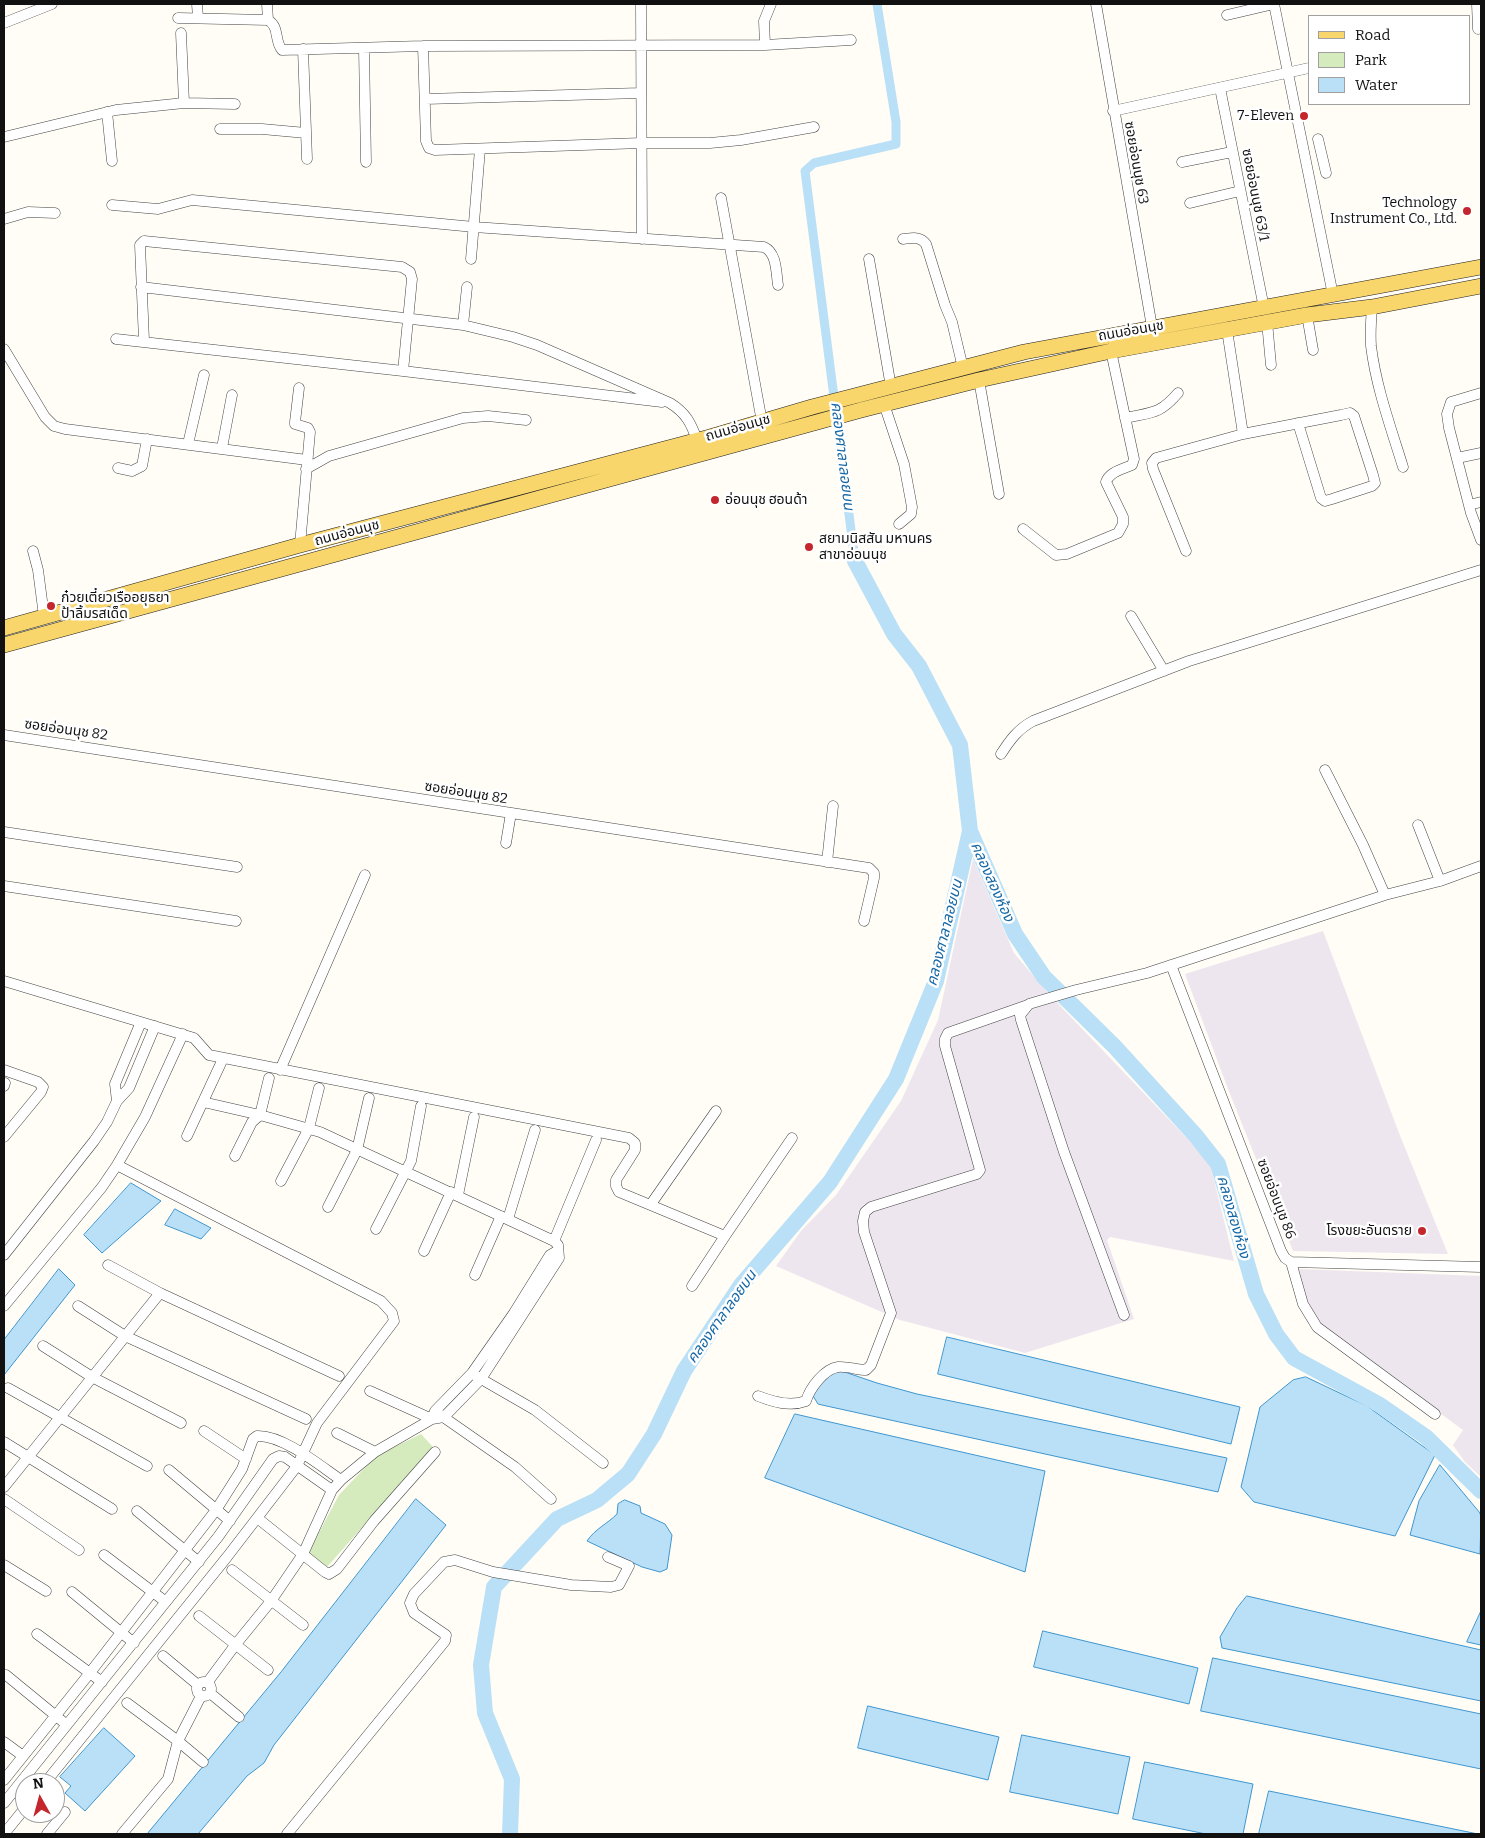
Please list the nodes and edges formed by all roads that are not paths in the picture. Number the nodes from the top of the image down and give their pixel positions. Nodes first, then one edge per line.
1 (52, 4) edge
2 (197, 4) edge
3 (267, 4) edge
4 (641, 4) edge
5 (761, 4) edge
6 (771, 4) edge
7 (1096, 4) edge
8 (1274, 4) edge
9 (1476, 4) edge
10 (766, 14) junction
11 (1227, 15) dead end
12 (178, 18) dead end
13 (198, 18) junction
14 (268, 20) junction
15 (4, 23) edge
16 (1476, 30) edge
17 (181, 33) dead end
18 (851, 40) dead end
19 (765, 44) junction
20 (424, 46) junction
21 (641, 46) junction
22 (303, 49) junction
23 (364, 49) junction
24 (1308, 68) edge
25 (1288, 72) junction
26 (1220, 88) junction
27 (641, 93) junction
28 (425, 99) junction
29 (184, 104) junction
30 (235, 104) dead end
31 (110, 111) junction
32 (1113, 111) junction
33 (814, 127) dead end
34 (220, 129) dead end
35 (306, 133) junction
36 (4, 137) edge
37 (1318, 139) dead end
38 (642, 143) junction
39 (480, 149) junction
40 (1232, 152) junction
41 (1323, 158) junction
42 (307, 159) dead end
43 (112, 161) dead end
44 (366, 162) dead end
45 (1182, 162) dead end
46 (1306, 162) junction
47 (1326, 173) dead end
48 (1240, 191) junction
49 (721, 198) dead end
50 (1190, 203) dead end
51 (112, 205) dead end
52 (55, 213) dead end
53 (4, 218) edge
54 (474, 227) junction
55 (642, 239) junction
56 (903, 239) dead end
57 (728, 245) junction
58 (472, 259) dead end
59 (869, 259) dead end
60 (1481, 267) edge
61 (778, 285) dead end
62 (1481, 286) edge
63 (141, 287) junction
64 (467, 287) dead end
65 (1333, 295) junction
66 (1372, 307) junction
67 (1336, 312) junction
68 (1265, 315) junction
69 (1307, 315) junction
70 (408, 318) junction
71 (463, 325) junction
72 (1152, 327) junction
73 (1227, 330) junction
74 (116, 338) dead end
75 (144, 340) junction
76 (4, 349) edge
77 (1313, 350) dead end
78 (1111, 351) junction
79 (1271, 365) dead end
80 (963, 368) junction
81 (403, 371) junction
82 (204, 375) dead end
83 (979, 380) junction
84 (891, 387) junction
85 (299, 388) dead end
86 (1178, 393) dead end
87 (1481, 393) edge
88 (232, 395) dead end
89 (670, 403) junction
90 (858, 403) junction
91 (884, 404) junction
92 (1125, 418) junction
93 (526, 420) dead end
94 (762, 422) junction
95 (1298, 423) junction
96 (1243, 434) junction
97 (147, 439) junction
98 (696, 440) junction
99 (188, 444) junction
100 (222, 448) junction
101 (1481, 453) edge
102 (1457, 458) junction
103 (306, 464) junction
104 (1403, 467) dead end
105 (118, 468) dead end
106 (999, 494) dead end
107 (1481, 502) edge
108 (1469, 505) junction
109 (899, 524) dead end
110 (1023, 529) dead end
111 (1481, 540) edge
112 (300, 545) junction
113 (33, 551) dead end
114 (1186, 551) dead end
115 (247, 560) junction
116 (1481, 570) edge
117 (251, 576) junction
118 (44, 616) junction
119 (1131, 616) dead end
120 (4, 628) edge
121 (4, 645) edge
122 (1164, 671) junction
123 (4, 735) edge
124 (1001, 754) dead end
125 (1325, 770) dead end
126 (833, 806) dead end
127 (511, 813) junction
128 (1418, 825) dead end
129 (4, 832) edge
130 (506, 843) dead end
131 (827, 862) junction
132 (1481, 866) edge
133 (237, 867) dead end
134 (365, 875) dead end
135 (1440, 881) junction
136 (4, 886) edge
137 (1385, 895) junction
138 (236, 921) dead end
139 (864, 921) dead end
140 (1171, 965) junction
141 (5, 985) edge
142 (1029, 1004) junction
143 (141, 1022) junction
144 (155, 1026) junction
145 (184, 1034) junction
146 (221, 1063) dead end
147 (280, 1070) junction
148 (7, 1078) edge
149 (269, 1078) dead end
150 (319, 1088) dead end
151 (369, 1098) dead end
152 (117, 1101) junction
153 (203, 1102) junction
154 (421, 1106) dead end
155 (716, 1111) dead end
156 (260, 1115) junction
157 (474, 1117) dead end
158 (309, 1128) junction
159 (535, 1130) dead end
160 (187, 1136) dead end
161 (4, 1137) edge
162 (792, 1138) dead end
163 (596, 1140) dead end
164 (357, 1150) junction
165 (236, 1156) dead end
166 (117, 1165) junction
167 (405, 1172) junction
168 (281, 1181) dead end
169 (454, 1194) junction
170 (651, 1204) junction
171 (328, 1207) dead end
172 (504, 1218) junction
173 (376, 1229) dead end
174 (725, 1236) junction
175 (554, 1241) junction
176 (424, 1251) dead end
177 (4, 1255) edge
178 (1291, 1262) junction
179 (108, 1265) dead end
180 (1481, 1266) edge
181 (475, 1275) dead end
182 (692, 1286) dead end
183 (160, 1293) junction
184 (4, 1306) edge
185 (78, 1306) dead end
186 (1124, 1315) dead end
187 (125, 1336) junction
188 (43, 1346) dead end
189 (339, 1376) dead end
190 (476, 1376) junction
191 (92, 1377) junction
192 (8, 1388) dead end
193 (370, 1391) dead end
194 (758, 1396) dead end
195 (1436, 1414) dead end
196 (433, 1415) junction
197 (59, 1417) junction
198 (444, 1417) junction
199 (306, 1419) dead end
200 (181, 1423) dead end
201 (204, 1431) dead end
202 (336, 1433) dead end
203 (4, 1442) edge
204 (302, 1452) junction
205 (375, 1452) junction
206 (435, 1452) dead end
207 (27, 1457) junction
208 (246, 1459) junction
209 (603, 1463) dead end
210 (147, 1466) dead end
211 (297, 1466) junction
212 (169, 1470) dead end
213 (341, 1480) junction
214 (4, 1487) edge
215 (332, 1490) junction
216 (4, 1499) edge
217 (551, 1499) dead end
218 (112, 1509) dead end
219 (216, 1510) junction
220 (137, 1511) dead end
221 (230, 1521) junction
222 (261, 1521) dead end
223 (79, 1550) dead end
224 (185, 1550) junction
225 (303, 1554) junction
226 (104, 1555) dead end
227 (608, 1557) dead end
228 (199, 1562) junction
229 (5, 1567) edge
230 (232, 1570) dead end
231 (46, 1590) dead end
232 (72, 1592) dead end
233 (153, 1592) junction
234 (271, 1601) junction
235 (166, 1602) junction
236 (199, 1616) dead end
237 (304, 1625) dead end
238 (120, 1632) junction
239 (37, 1634) dead end
240 (134, 1643) junction
241 (236, 1644) junction
242 (163, 1656) dead end
243 (268, 1670) dead end
244 (89, 1674) junction
245 (6, 1675) dead end
246 (102, 1682) junction
247 (203, 1684) junction
248 (206, 1695) junction
249 (128, 1703) dead end
250 (55, 1715) junction
251 (239, 1717) dead end
252 (67, 1725) junction
253 (178, 1741) junction
254 (4, 1742) edge
255 (23, 1756) junction
256 (203, 1762) dead end
257 (53, 1773) edge
258 (4, 1780) edge
259 (4, 1803) edge
260 (15, 1820) edge
261 (56, 1823) edge
262 (4, 1834) edge
263 (46, 1834) edge
264 (122, 1834) edge
265 (286, 1834) edge

1 - 15 street
2 - 13 street
3 - 14 street
4 - 21 street
5 - 10 street
6 - 10 street
7 - 32 street, ซอยอ่อนนุช 63
8 - 11 street
8 - 25 street
9 - 16 street
10 - 19 street
12 - 13 street
13 - 14 street
14 - 22 street
17 - 29 street
18 - 19 street
19 - 21 street
20 - 21 street
20 - 23 street
20 - 28 street
21 - 27 street
22 - 23 street
22 - 35 street
23 - 44 street
24 - 25 street
25 - 26 street
25 - 46 street
26 - 32 street
26 - 40 street, ซอยอ่อนนุช 63/1
27 - 28 street
27 - 38 street
28 - 39 street
29 - 30 street
29 - 31 street
31 - 36 street
31 - 43 street
32 - 72 street, ซอยอ่อนนุช 63
33 - 38 street
34 - 35 street
35 - 42 street
37 - 41 street
38 - 39 street
38 - 55 street
39 - 54 street
40 - 45 street
40 - 48 street, ซอยอ่อนนุช 63/1
41 - 46 street
41 - 47 street
46 - 65 street
48 - 50 street
48 - 68 street, ซอยอ่อนนุช 63/1
49 - 57 street
51 - 54 street
52 - 53 street
54 - 55 street
54 - 58 street
55 - 57 street
56 - 80 street
57 - 61 street
57 - 94 street
59 - 84 street
60 - 65 main road, ถนนอ่อนนุช
62 - 66 main road, ถนนอ่อนนุช
63 - 70 street
63 - 70 street
63 - 75 street
64 - 71 street
65 - 67 main road
65 - 68 main road, ถนนอ่อนนุช
66 - 67 main road, ถนนอ่อนนุช
66 - 104 street
67 - 69 main road, ถนนอ่อนนุช
68 - 69 main road, ถนนอ่อนนุช
68 - 72 main road, ถนนอ่อนนุช
68 - 73 main road, ถนนอ่อนนุช
68 - 79 street, ซอยอ่อนนุช 63/1
69 - 77 street
70 - 71 street
70 - 81 street
71 - 89 street
72 - 80 main road, ถนนอ่อนนุช
73 - 78 main road, ถนนอ่อนนุช
73 - 96 street
74 - 75 street
75 - 81 street
76 - 97 street
78 - 83 main road, ถนนอ่อนนุช
78 - 92 street
80 - 84 main road, ถนนอ่อนนุช
81 - 89 street
82 - 99 street
83 - 91 main road, ถนนอ่อนนุช
83 - 106 street
84 - 90 main road, ถนนอ่อนนุช
85 - 103 street
86 - 92 street
87 - 102 street
88 - 100 street
89 - 98 street
90 - 91 main road, ถนนอ่อนนุช
90 - 94 main road, ถนนอ่อนนุช
90 - 117 main road, ถนนอ่อนนุช
91 - 109 street
92 - 110 street
93 - 103 street
94 - 98 main road, ถนนอ่อนนุช
95 - 95 street
95 - 96 street
96 - 114 street
97 - 99 street
97 - 105 street
98 - 112 main road, ถนนอ่อนนุช
99 - 100 street
100 - 103 street
101 - 102 street
102 - 108 street
103 - 112 street
107 - 108 street
108 - 111 street
112 - 115 main road, ถนนอ่อนนุช
113 - 118 street
115 - 117 main road
115 - 118 main road, ถนนอ่อนนุช
116 - 122 street
117 - 121 main road, ถนนอ่อนนุช
118 - 120 main road, ถนนอ่อนนุช
119 - 122 street
122 - 124 street
123 - 127 street, ซอยอ่อนนุช 82
125 - 137 street
126 - 131 street
127 - 130 street
127 - 131 street, ซอยอ่อนนุช 82
128 - 135 street
129 - 133 street
131 - 139 street, ซอยอ่อนนุช 82
132 - 135 street
134 - 147 street
135 - 137 street
136 - 138 street
137 - 140 street
140 - 142 street
140 - 178 street, ซอยอ่อนนุช 86
141 - 143 street
142 - 186 street
142 - 194 street
143 - 144 street
143 - 152 street
144 - 145 street
144 - 152 street
145 - 147 street
145 - 166 street
146 - 153 street
147 - 170 street
148 - 161 street
149 - 156 street
150 - 158 street
151 - 164 street
152 - 177 street
153 - 156 street
153 - 160 street
154 - 167 street
155 - 170 street
156 - 158 street
156 - 165 street
157 - 169 street
158 - 164 street
158 - 168 street
159 - 172 street
162 - 174 street
163 - 175 street
164 - 167 street
164 - 171 street
166 - 184 street
166 - 204 street
167 - 169 street
167 - 173 street
169 - 172 street
169 - 176 street
170 - 174 street
172 - 175 street
172 - 181 street
174 - 182 street
175 - 190 street
178 - 180 street
178 - 195 street, ซอยอ่อนนุช 86
179 - 183 street
183 - 187 street
183 - 189 street
185 - 187 street
187 - 191 street
187 - 199 street
188 - 191 street
190 - 196 street
190 - 198 street
190 - 209 street
191 - 197 street
191 - 200 street
192 - 197 street
193 - 196 street
196 - 198 street
196 - 205 street
197 - 207 street
197 - 210 street
198 - 217 street
201 - 208 street
202 - 205 street
203 - 207 street
204 - 208 street
204 - 211 street
204 - 213 street
205 - 213 street
206 - 225 street
207 - 214 street
207 - 218 street
208 - 219 street
211 - 215 street
211 - 221 street
211 - 257 street
212 - 219 street
213 - 215 street
215 - 225 street
216 - 223 street
219 - 221 street
219 - 224 street
220 - 224 street
221 - 228 street
222 - 225 street
224 - 228 street
224 - 233 street
225 - 234 street
226 - 233 street
227 - 265 street
228 - 235 street
229 - 231 street
230 - 234 street
232 - 238 street
233 - 235 street
233 - 238 street
234 - 237 street
234 - 241 street
235 - 240 street
236 - 241 street
238 - 240 street
238 - 244 street
239 - 244 street
240 - 246 street
241 - 243 street
241 - 247 street
242 - 247 street
244 - 246 street
244 - 250 street
245 - 250 street
246 - 252 street
247 - 248 street
248 - 251 street
248 - 253 street
249 - 253 street
250 - 252 street
250 - 255 street
252 - 259 street
253 - 256 street
253 - 264 street
254 - 255 street
255 - 258 street
260 - 262 street
261 - 263 street

